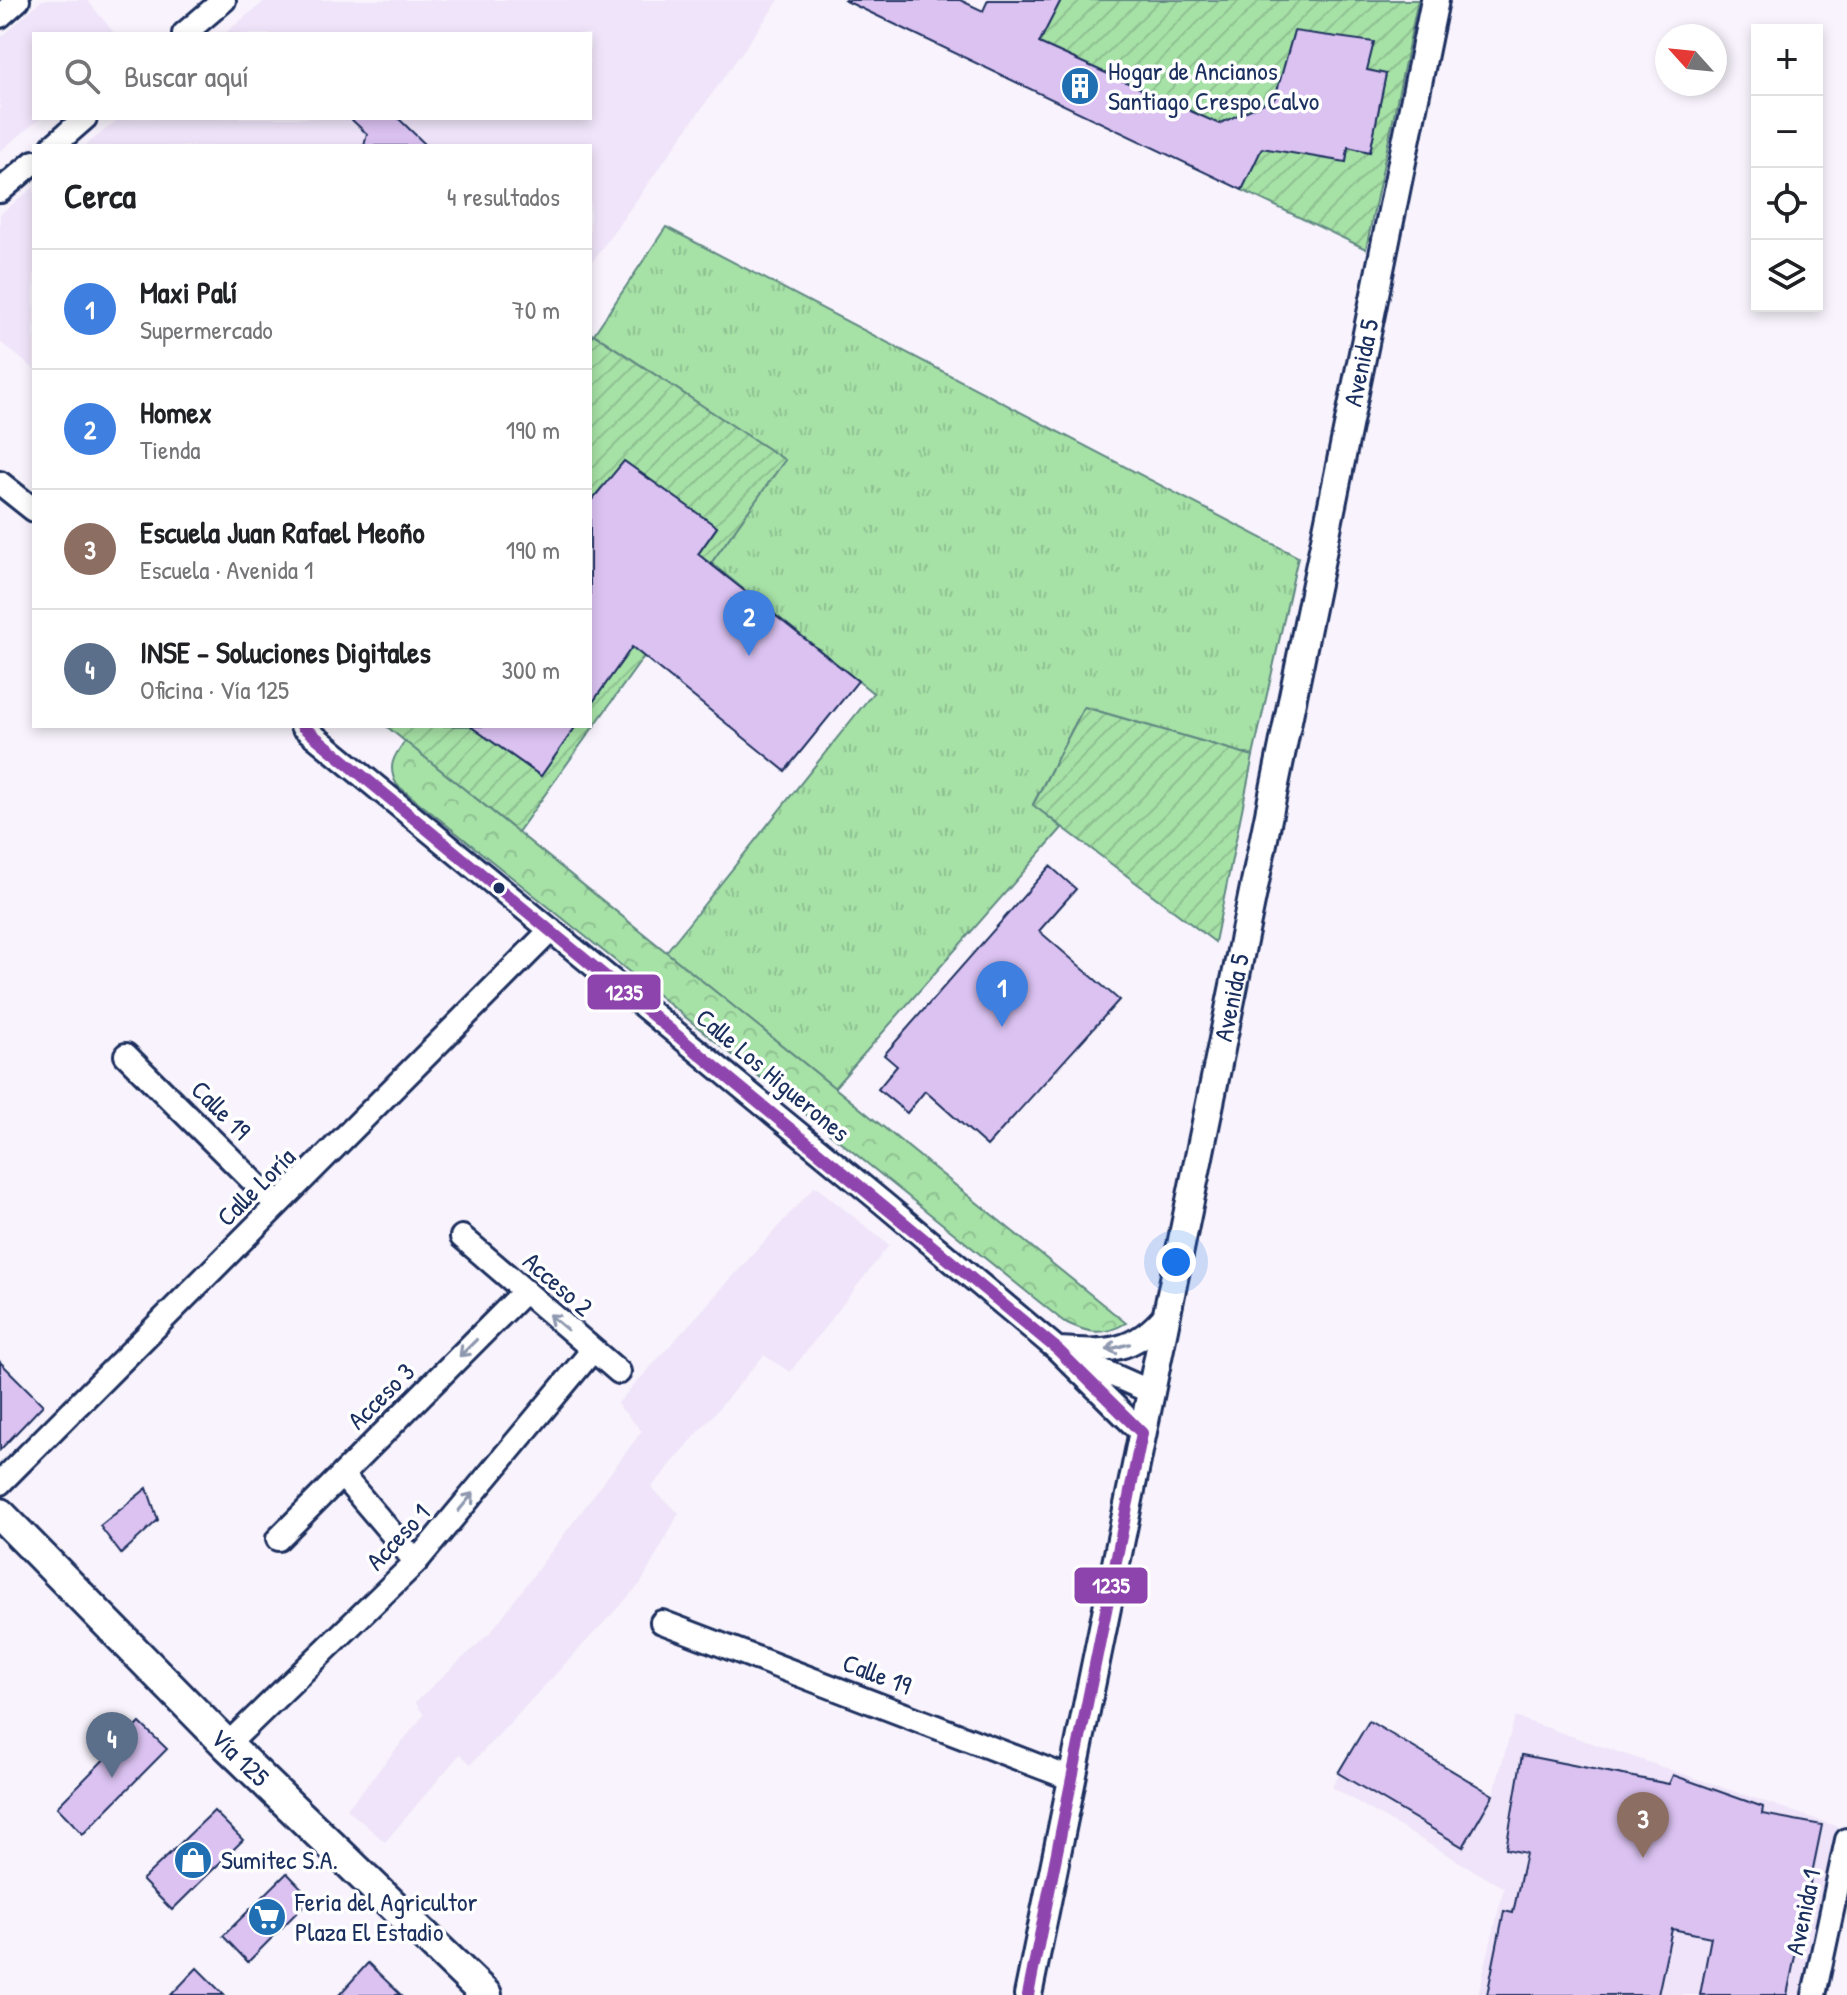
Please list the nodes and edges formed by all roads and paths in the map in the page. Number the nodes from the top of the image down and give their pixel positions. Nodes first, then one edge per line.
1 (18, 0) edge
2 (224, 0) edge
3 (1435, 0) edge
4 (0, 16) edge
5 (186, 32) edge
6 (83, 120) edge
7 (55, 144) edge
8 (32, 164) edge
9 (0, 191) edge
10 (0, 483) edge
11 (32, 508) edge
12 (304, 728) edge
13 (551, 930) junction
14 (126, 1055) dead end
15 (277, 1205) junction
16 (462, 1237) dead end
17 (523, 1293) junction
18 (1167, 1313) junction
19 (1057, 1349) junction
20 (592, 1351) junction
21 (619, 1372) dead end
22 (1151, 1392) junction
23 (1142, 1433) junction
24 (342, 1475) junction
25 (0, 1483) edge
26 (0, 1514) edge
27 (278, 1539) dead end
28 (416, 1562) junction
29 (662, 1622) dead end
30 (227, 1745) junction
31 (1072, 1779) junction
32 (1847, 1840) edge
33 (486, 1995) edge
34 (1028, 1995) edge
35 (1814, 1995) edge

1 - 4 street
2 - 5 street
3 - 18 street, Avenida 5
6 - 7 street
8 - 9 street
10 - 11 street
12 - 13 street, Calle Los Higuerones
13 - 15 street, Calle Loría
13 - 19 street, Calle Los Higuerones
14 - 15 street, Calle 19
15 - 25 street, Calle Loría
16 - 17 street, Acceso 2
20 -> 17 street, Acceso 2
17 -> 24 street, Acceso 3
18 -> 19 street
18 - 22 street, Avenida 5
19 - 22 street, Calle Los Higuerones
19 - 23 street, Calle Los Higuerones
20 - 21 street, Acceso 2
28 -> 20 street, Acceso 1
22 - 23 street, Avenida 5
23 - 31 street, Avenida 5
24 - 27 street, Acceso 3
24 - 28 street
26 - 30 main road, Vía 125
28 - 30 street, Acceso 1
29 - 31 street, Calle 19
30 - 33 main road, Vía 125
31 - 34 street, Avenida 5
32 - 35 street, Avenida 1

